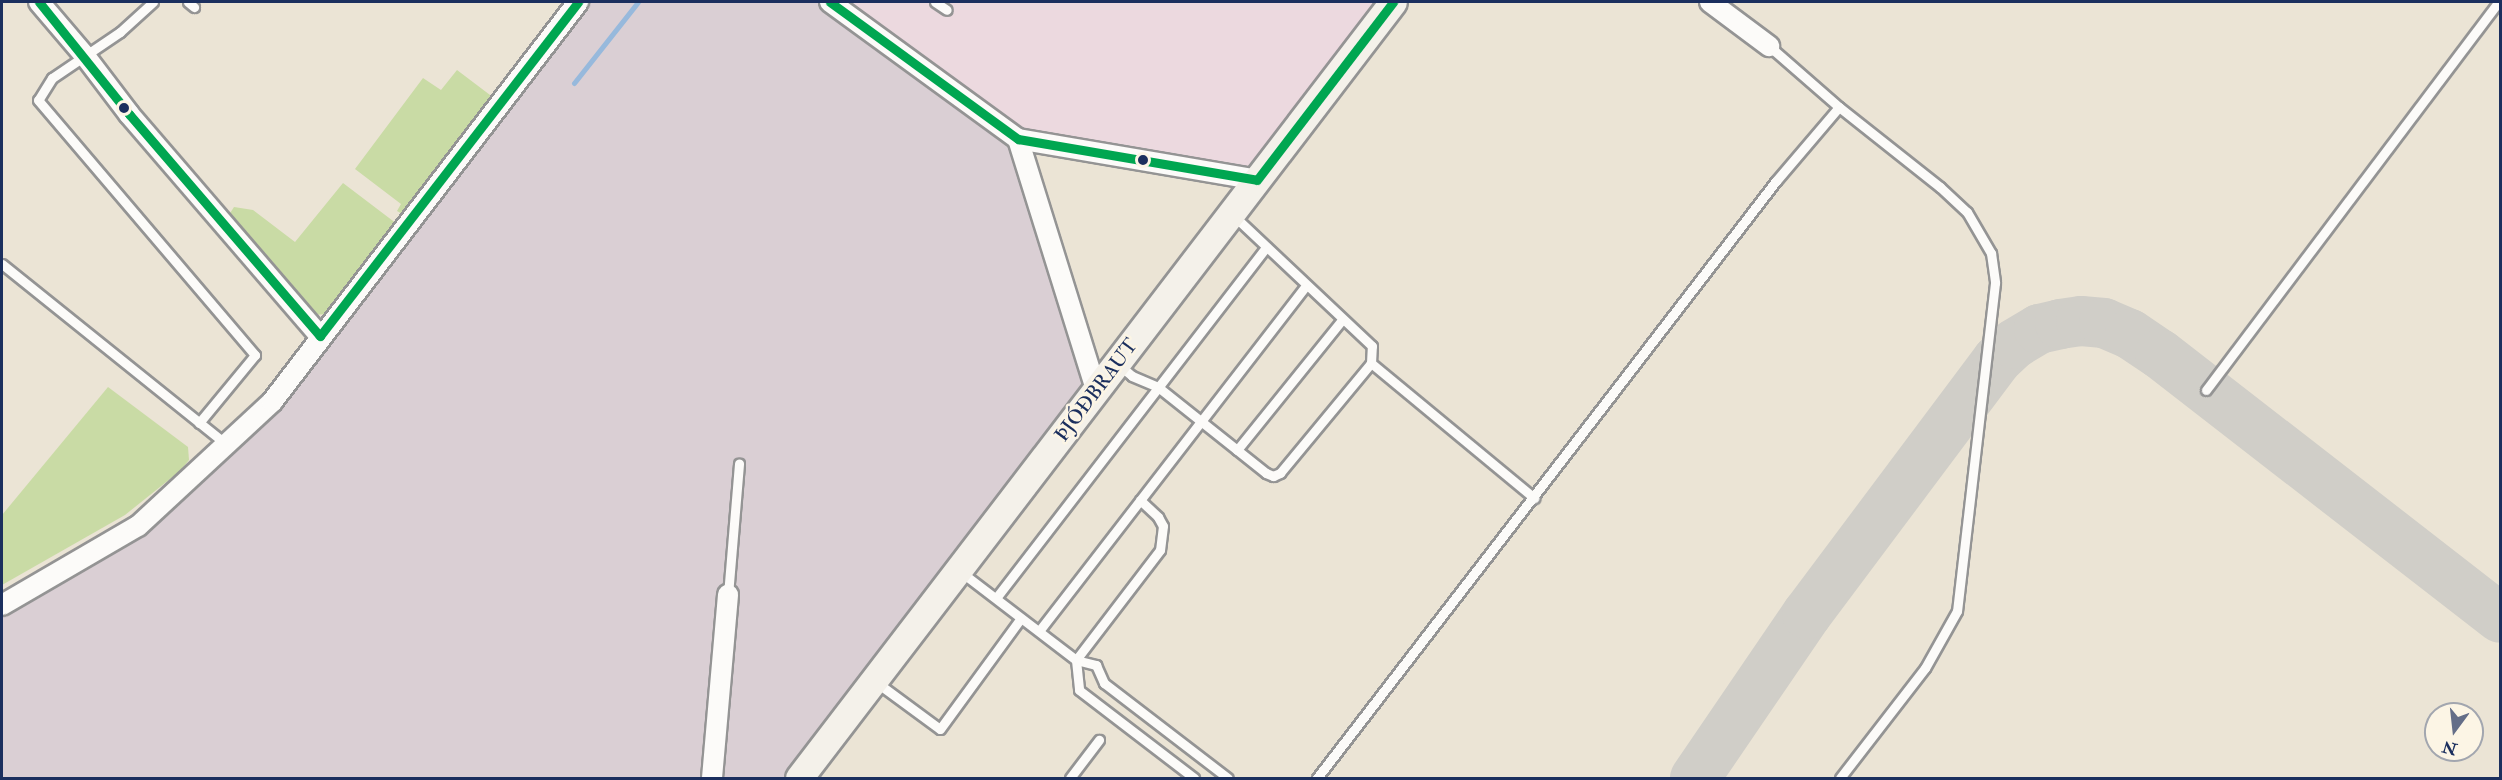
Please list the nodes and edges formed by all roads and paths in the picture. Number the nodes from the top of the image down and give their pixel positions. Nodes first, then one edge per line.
1 (39, 2) edge
2 (153, 2) edge
3 (578, 2) edge
4 (830, 2) edge
5 (935, 2) edge
6 (1394, 2) edge
7 (1710, 2) edge
8 (2498, 2) edge
9 (947, 10) dead end
10 (1769, 46) joint
11 (85, 56) junction
12 (1839, 107) junction
13 (1018, 139) junction
14 (1257, 180) junction
15 (1231, 214) junction
16 (1266, 247) junction
17 (2, 264) edge
18 (1306, 285) junction
19 (1342, 320) junction
20 (320, 336) junction
21 (1117, 363) junction
22 (1371, 363) junction
23 (1158, 387) junction
24 (1096, 390) junction
25 (2206, 390) dead end
26 (1201, 421) junction
27 (200, 423) junction
28 (226, 444) junction
29 (1237, 450) junction
30 (739, 463) dead end
31 (1534, 498) junction
32 (1140, 500) junction
33 (959, 570) junction
34 (728, 595) joint
35 (996, 598) junction
36 (2, 605) edge
37 (1021, 618) junction
38 (1039, 632) junction
39 (1076, 660) junction
40 (874, 681) junction
41 (1099, 740) dead end
42 (712, 778) edge
43 (799, 778) edge
44 (1070, 778) edge
45 (1194, 778) edge
46 (1228, 778) edge
47 (1317, 778) edge
48 (1840, 778) edge

1 - 11 street
2 - 11 lane
3 - 20 street
4 - 13 street
5 - 9 lane
6 - 14 street, ÞJÓÐBRAUT
7 - 10 street
8 - 25 lane
10 - 12 lane
11 - 20 street
11 - 27 lane
12 - 31 lane
12 - 48 lane
13 - 14 street
13 - 24 street
14 - 15 street, ÞJÓÐBRAUT
15 - 16 lane
15 - 21 street, ÞJÓÐBRAUT
16 - 18 lane
16 - 23 lane
17 - 27 lane
18 - 19 lane
18 - 26 lane
19 - 22 lane
19 - 29 lane
20 - 28 street
21 - 23 lane
21 - 24 street, ÞJÓÐBRAUT
22 - 29 lane
22 - 31 lane
23 - 26 lane
23 - 35 lane
24 - 33 street, ÞJÓÐBRAUT
26 - 29 lane
26 - 32 lane
27 - 28 lane
28 - 36 street
30 - 34 lane
31 - 47 lane
32 - 38 lane
32 - 39 lane
33 - 35 lane
33 - 40 street, ÞJÓÐBRAUT
34 - 42 street
35 - 37 lane
37 - 38 lane
37 - 40 lane
38 - 39 lane
39 - 45 lane
39 - 46 lane
40 - 43 street, ÞJÓÐBRAUT
41 - 44 lane

